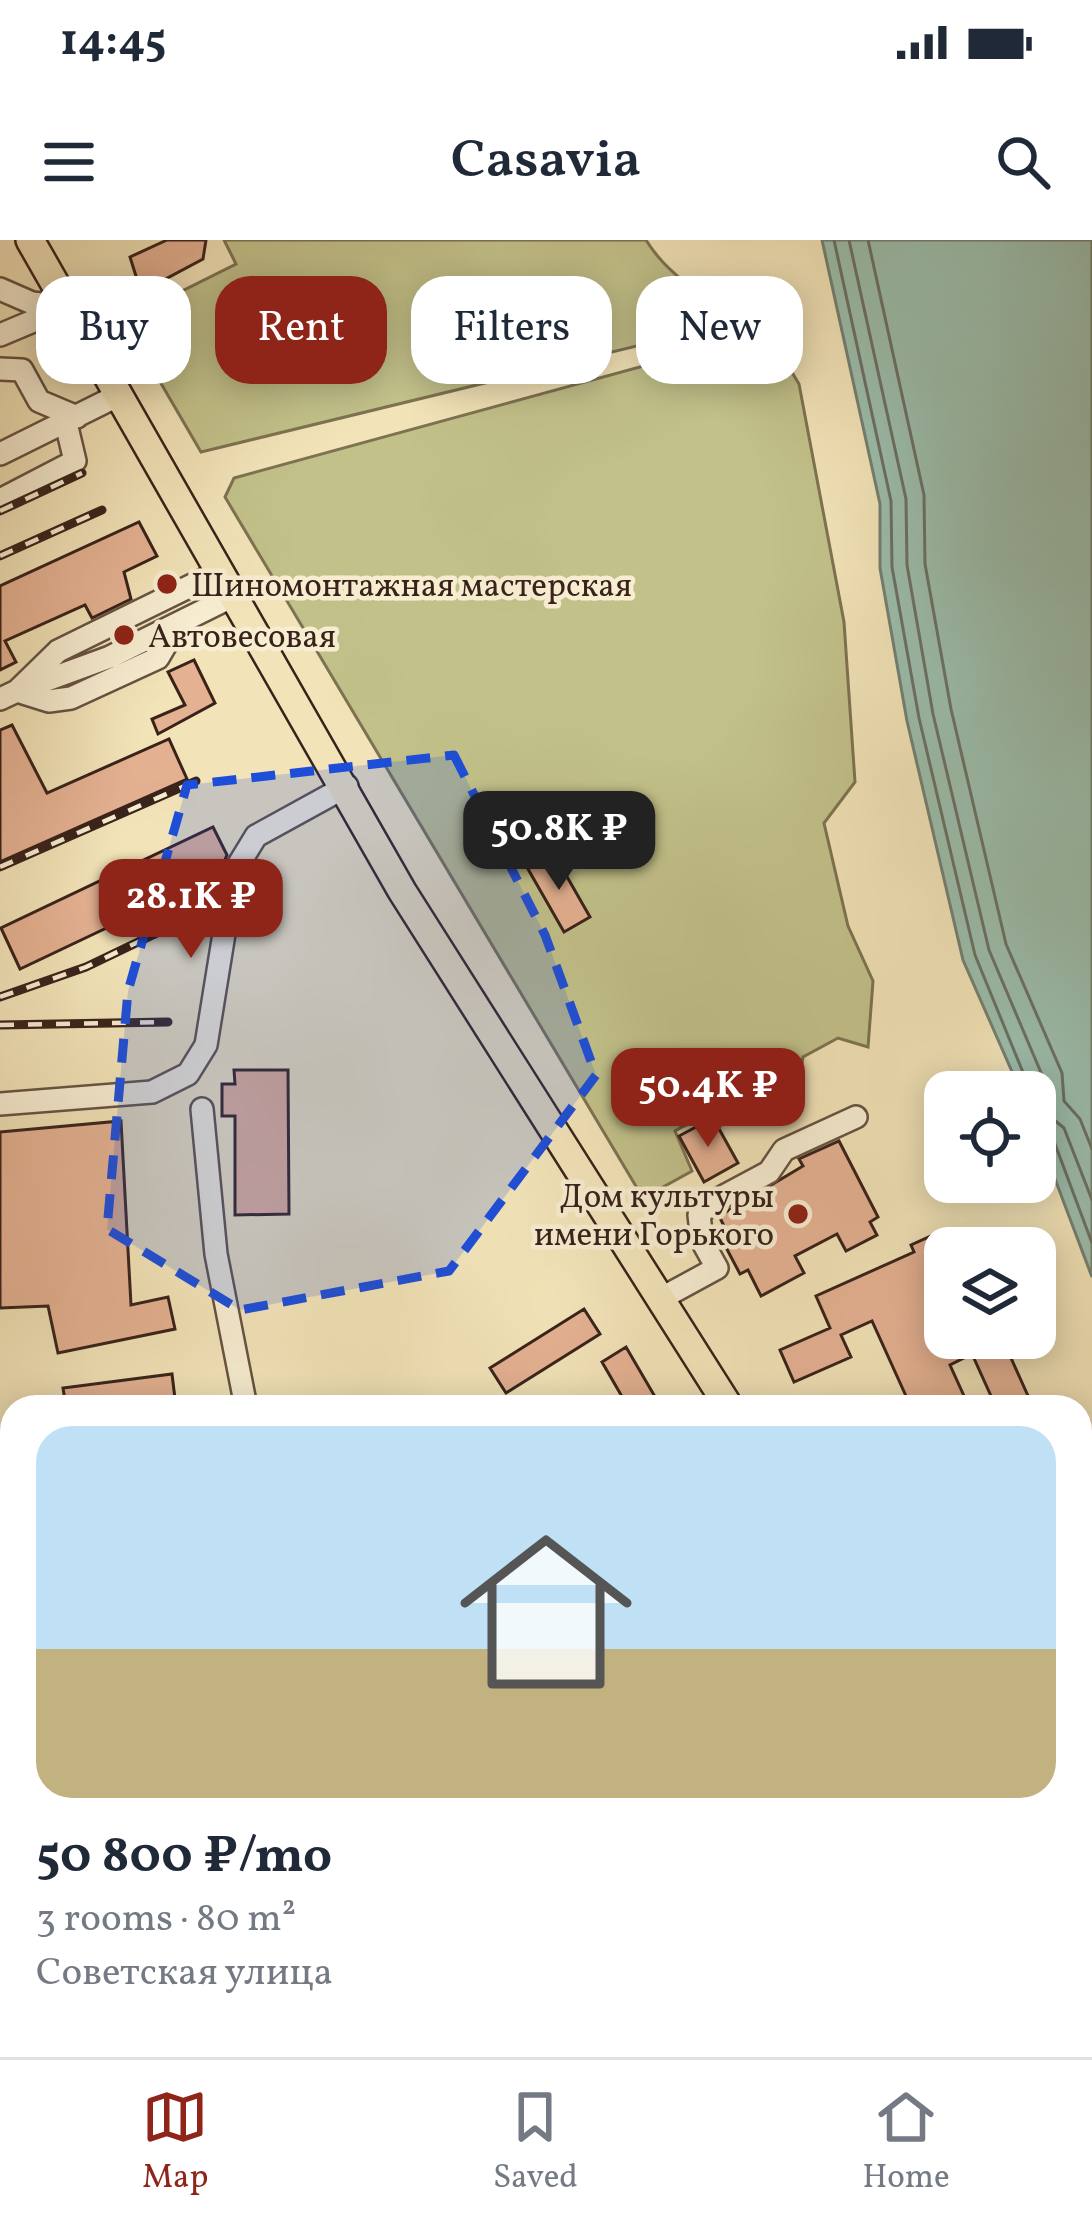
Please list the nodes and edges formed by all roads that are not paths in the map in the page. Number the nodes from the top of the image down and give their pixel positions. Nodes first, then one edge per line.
1 (30, 240) edge
2 (51, 276) edge
3 (0, 289) edge
4 (36, 303) edge
5 (36, 320) edge
6 (0, 335) edge
7 (0, 370) edge
8 (113, 384) edge
9 (119, 395) junction
10 (71, 420) junction
11 (0, 454) edge
12 (0, 500) edge
13 (228, 583) junction
14 (9, 695) edge
15 (347, 787) junction
16 (0, 1104) edge
17 (202, 1109) dead end
18 (856, 1117) dead end
19 (660, 1298) junction
20 (244, 1395) edge
21 (721, 1395) edge

1 - 2 main road
3 - 4 street
5 - 6 street
7 - 10 street
8 - 9 main road
9 - 10 street
9 - 13 main road
10 - 11 street
10 - 12 street
13 - 14 street
13 - 14 street
13 - 15 main road
15 - 16 street
15 - 19 main road
17 - 20 street
18 - 19 street
19 - 21 main road

